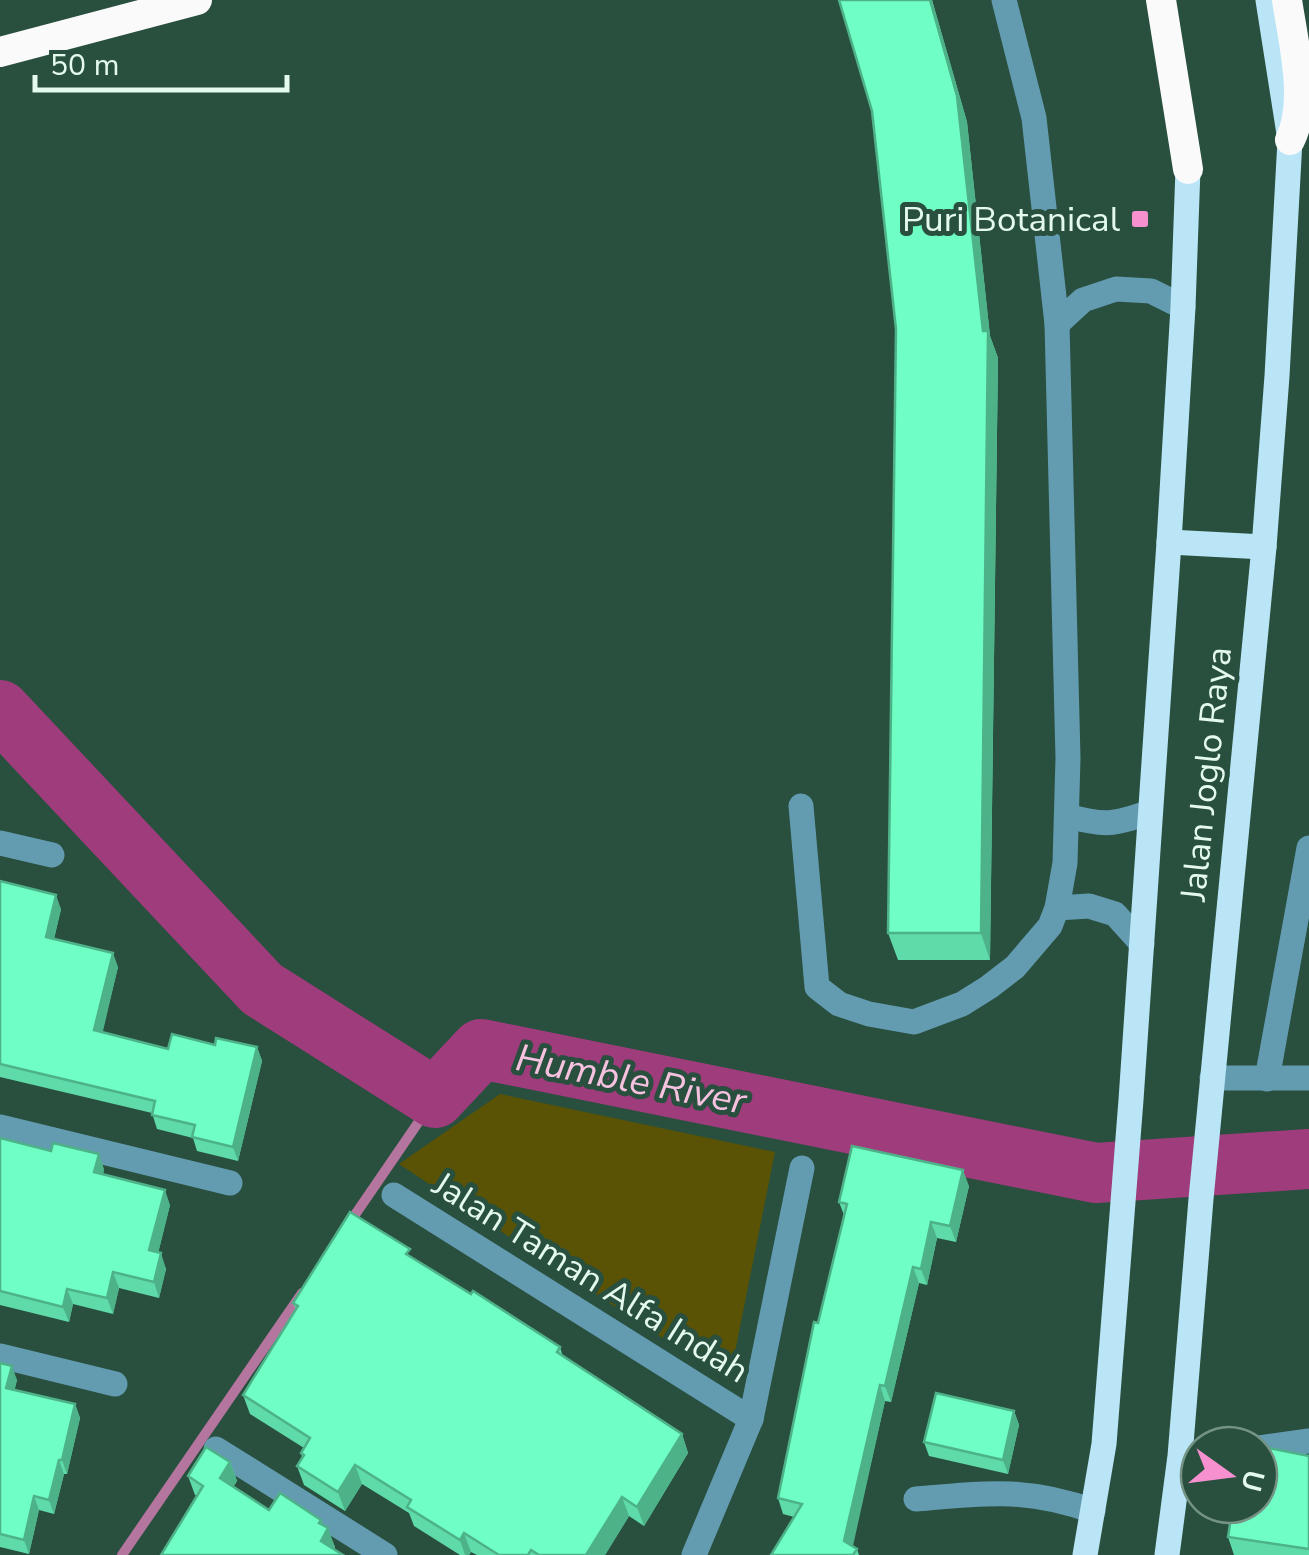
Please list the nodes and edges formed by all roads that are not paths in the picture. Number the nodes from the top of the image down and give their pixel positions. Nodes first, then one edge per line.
1 (197, 0) edge
2 (1004, 0) edge
3 (1161, 0) edge
4 (1174, 0) edge
5 (1268, 0) edge
6 (1288, 0) edge
7 (0, 52) edge
8 (1290, 140) junction
9 (1188, 169) junction
10 (1183, 306) junction
11 (1057, 324) junction
12 (1170, 542) junction
13 (1264, 547) junction
14 (802, 806) dead end
15 (1150, 812) junction
16 (1066, 816) junction
17 (0, 843) edge
18 (1309, 848) edge
19 (52, 855) dead end
20 (1058, 908) junction
21 (1142, 944) junction
22 (1212, 1078) junction
23 (1267, 1078) junction
24 (1309, 1078) edge
25 (0, 1127) edge
26 (802, 1168) dead end
27 (230, 1182) dead end
28 (394, 1195) dead end
29 (0, 1356) edge
30 (115, 1384) dead end
31 (752, 1419) junction
32 (1191, 1425) edge
33 (1309, 1441) edge
34 (1279, 1445) edge
35 (216, 1449) edge
36 (916, 1499) dead end
37 (1179, 1503) edge
38 (1092, 1511) junction
39 (384, 1555) edge
40 (694, 1555) edge
41 (1086, 1555) edge
42 (1167, 1555) edge

1 - 7 highway
2 - 11 street
3 - 9 highway
4 - 9 main road, Jalan Joglo Raya
5 - 8 main road, Jalan Joglo Raya
6 - 8 highway
8 - 13 main road, Jalan Joglo Raya
9 - 10 main road, Jalan Joglo Raya
10 - 11 street
10 - 12 main road, Jalan Joglo Raya
11 - 16 street
12 - 13 main road
12 - 15 main road, Jalan Joglo Raya
13 - 22 main road, Jalan Joglo Raya
14 - 20 street
15 - 16 street
15 - 21 main road, Jalan Joglo Raya
16 - 20 street
17 - 19 street
18 - 23 street
20 - 21 street
21 - 38 main road, Jalan Joglo Raya
22 - 23 street
22 - 32 main road, Jalan Joglo Raya
23 - 24 street
25 - 27 street
26 - 31 street, Jalan Taman Alfa Indah
28 - 31 street, Jalan Taman Alfa Indah
29 - 30 street
31 - 40 street, Jalan Taman Alfa Indah
33 - 34 street
35 - 39 street
36 - 38 street
37 - 42 main road, Jalan Joglo Raya
38 - 41 main road, Jalan Joglo Raya

